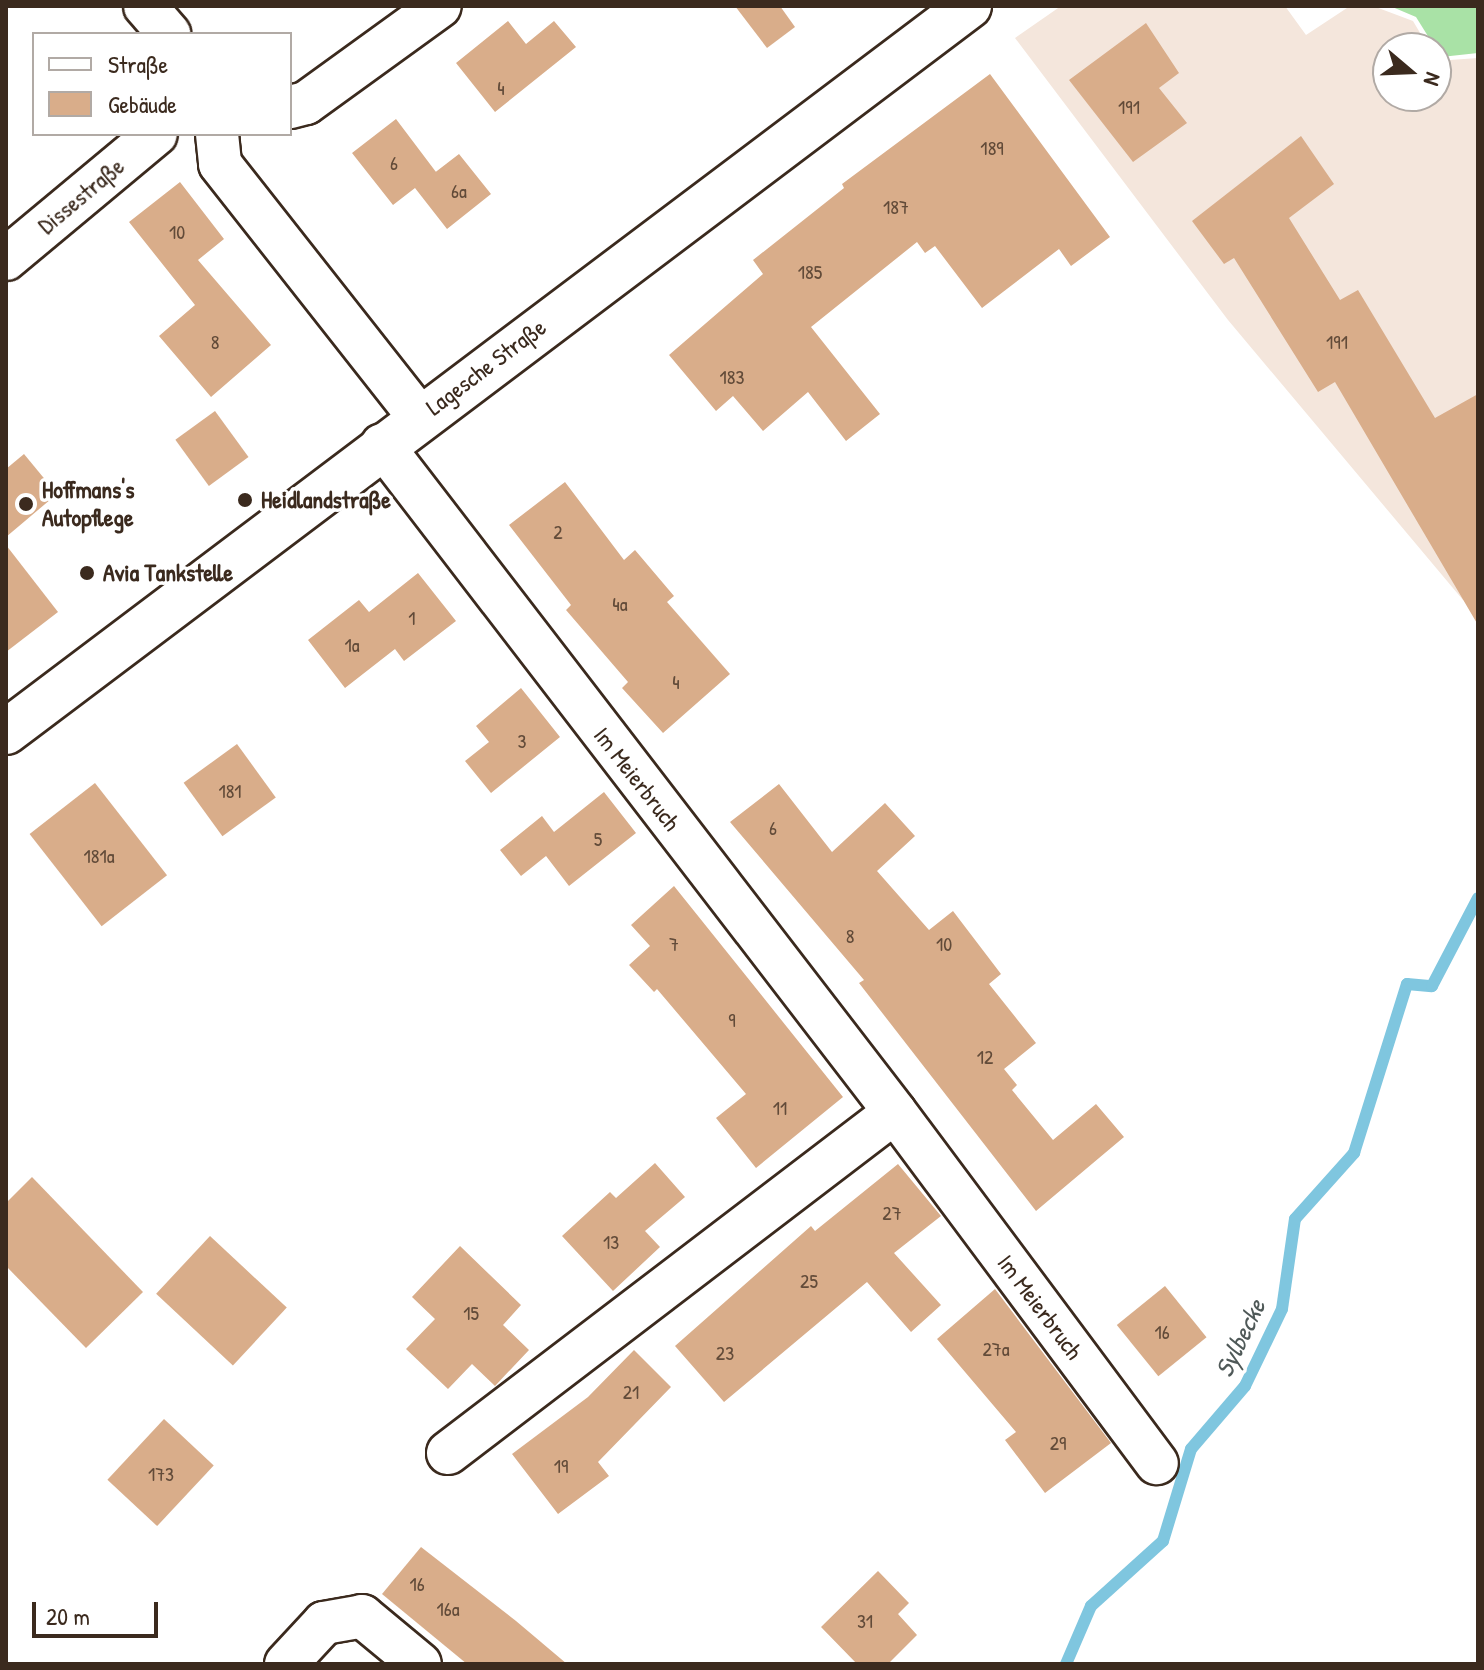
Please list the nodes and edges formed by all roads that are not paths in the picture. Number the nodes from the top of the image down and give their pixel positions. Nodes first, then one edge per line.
1 (145, 6) edge
2 (440, 6) edge
3 (969, 6) edge
4 (167, 32) edge
5 (292, 106) edge
6 (154, 136) edge
7 (217, 136) edge
8 (6, 259) edge
9 (419, 417) junction
10 (382, 445) junction
11 (6, 732) edge
12 (895, 1112) junction
13 (448, 1453) dead end
14 (1157, 1463) dead end
15 (286, 1664) edge
16 (420, 1664) edge

1 - 4 street
2 - 5 street
3 - 9 street, Lagesche Straße
6 - 8 street, Dissestraße
7 - 9 street
9 - 10 street, Lagesche Straße
10 - 11 street, Lagesche Straße
10 - 12 street, Im Meierbruch
12 - 13 street
12 - 14 street, Im Meierbruch
15 - 16 street

